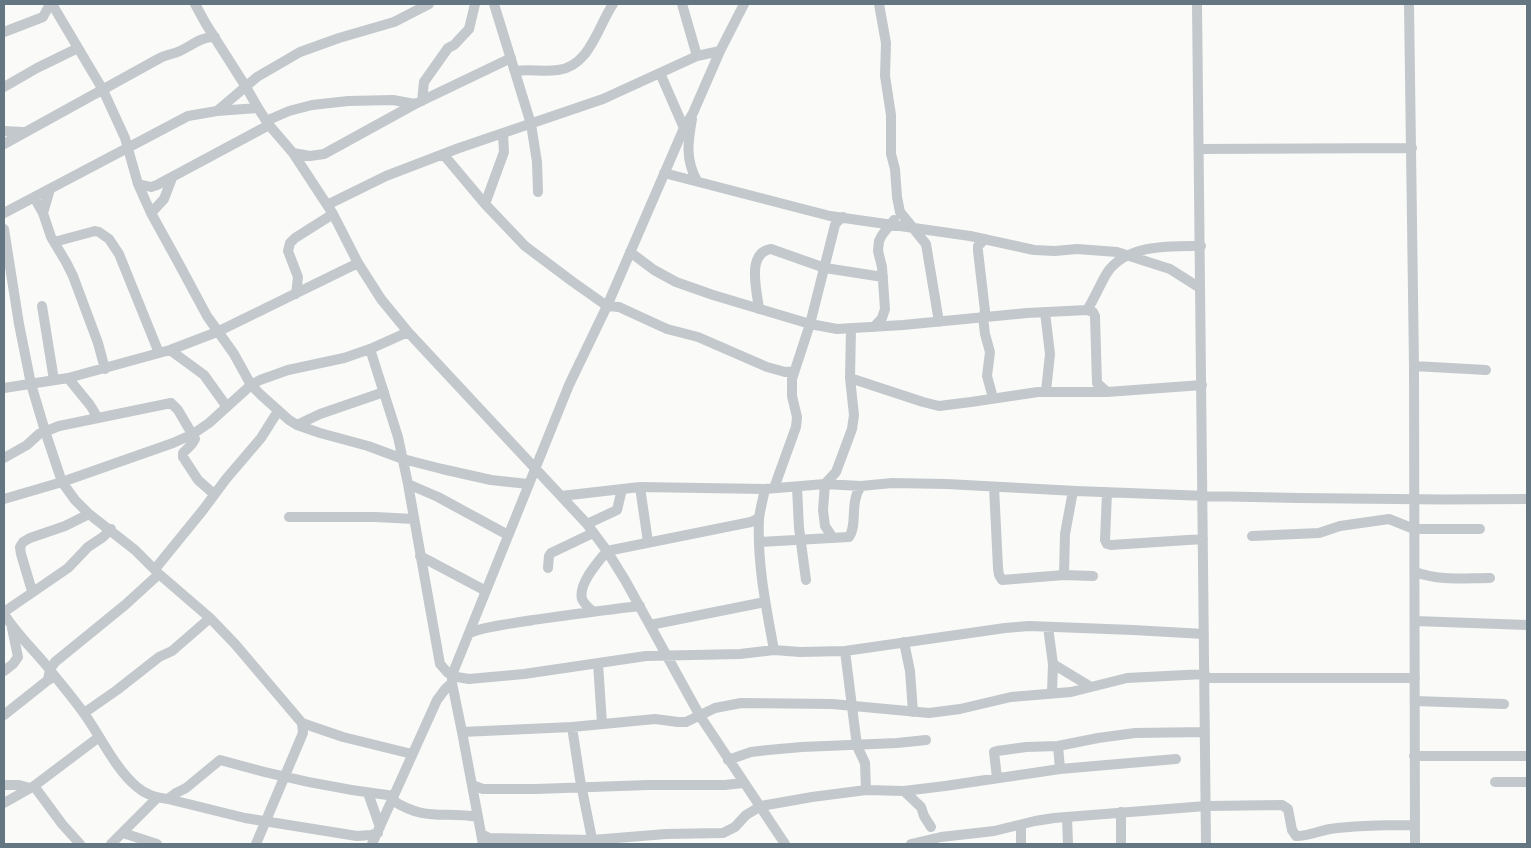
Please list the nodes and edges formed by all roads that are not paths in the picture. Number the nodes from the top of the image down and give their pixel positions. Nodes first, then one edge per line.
1 (51, 4) edge
2 (195, 4) edge
3 (429, 4) edge
4 (475, 4) edge
5 (494, 4) edge
6 (613, 4) edge
7 (682, 4) edge
8 (744, 4) edge
9 (879, 4) edge
10 (1197, 4) edge
11 (1409, 4) edge
12 (4, 32) edge
13 (215, 38) junction
14 (78, 48) junction
15 (720, 51) junction
16 (697, 56) junction
17 (511, 58) junction
18 (515, 71) junction
19 (660, 73) junction
20 (246, 87) junction
21 (4, 88) edge
22 (103, 90) junction
23 (419, 102) junction
24 (258, 108) junction
25 (217, 111) junction
26 (694, 113) junction
27 (268, 123) junction
28 (531, 124) junction
29 (684, 128) junction
30 (4, 131) edge
31 (24, 132) junction
32 (503, 134) junction
33 (4, 144) edge
34 (127, 147) junction
35 (1412, 148) junction
36 (1199, 149) junction
37 (293, 153) junction
38 (443, 154) junction
39 (664, 173) junction
40 (172, 178) junction
41 (697, 181) junction
42 (138, 184) junction
43 (50, 189) junction
44 (538, 192) dead end
45 (34, 197) junction
46 (485, 204) junction
47 (330, 210) junction
48 (900, 212) junction
49 (4, 213) edge
50 (43, 213) junction
51 (152, 213) junction
52 (830, 216) junction
53 (843, 217) junction
54 (891, 224) junction
55 (911, 227) junction
56 (4, 229) edge
57 (834, 231) junction
58 (985, 238) junction
59 (54, 242) junction
60 (1201, 246) junction
61 (630, 252) junction
62 (1130, 255) junction
63 (358, 263) junction
64 (7, 268) edge
65 (826, 268) junction
66 (883, 277) junction
67 (1200, 288) junction
68 (296, 294) junction
69 (42, 306) dead end
70 (607, 306) junction
71 (759, 309) junction
72 (1087, 310) junction
73 (1045, 312) junction
74 (983, 317) junction
75 (939, 322) junction
76 (810, 324) junction
77 (874, 327) junction
78 (851, 329) junction
79 (217, 332) junction
80 (408, 332) junction
81 (370, 349) junction
82 (170, 350) junction
83 (159, 353) junction
84 (1414, 366) junction
85 (105, 369) junction
86 (1486, 370) dead end
87 (790, 374) junction
88 (68, 378) junction
89 (850, 378) junction
90 (54, 380) junction
91 (32, 384) junction
92 (251, 385) junction
93 (1202, 385) junction
94 (4, 388) edge
95 (1046, 391) junction
96 (384, 392) junction
97 (1107, 392) junction
98 (993, 398) junction
99 (227, 407) junction
100 (278, 411) junction
101 (42, 416) junction
102 (98, 418) junction
103 (297, 425) junction
104 (59, 426) junction
105 (45, 431) junction
106 (193, 434) junction
107 (4, 458) edge
108 (403, 459) junction
109 (535, 467) junction
110 (836, 472) junction
111 (62, 482) junction
112 (408, 484) junction
113 (528, 484) junction
114 (825, 484) junction
115 (797, 486) junction
116 (640, 487) junction
117 (994, 487) junction
118 (769, 488) junction
119 (852, 488) junction
120 (622, 489) junction
121 (1073, 491) junction
122 (1107, 492) junction
123 (214, 494) junction
124 (578, 495) junction
125 (561, 496) junction
126 (1204, 496) junction
127 (4, 499) edge
128 (1527, 499) edge
129 (1414, 500) junction
130 (573, 509) junction
131 (89, 514) junction
132 (289, 516) dead end
133 (414, 519) junction
134 (100, 522) junction
135 (757, 522) junction
136 (587, 524) junction
137 (111, 529) junction
138 (1414, 529) junction
139 (1480, 529) dead end
140 (593, 533) junction
141 (508, 535) junction
142 (1252, 536) dead end
143 (833, 538) junction
144 (1203, 539) junction
145 (800, 540) junction
146 (94, 542) junction
147 (648, 542) junction
148 (760, 542) junction
149 (607, 551) junction
150 (420, 556) junction
151 (548, 568) dead end
152 (157, 572) junction
153 (1415, 572) junction
154 (1064, 575) junction
155 (1092, 576) dead end
156 (1490, 578) dead end
157 (806, 580) dead end
158 (486, 591) junction
159 (32, 592) junction
160 (765, 602) junction
161 (640, 606) junction
162 (592, 611) junction
163 (4, 613) edge
164 (210, 618) junction
165 (1415, 622) junction
166 (665, 624) junction
167 (650, 625) junction
168 (1527, 625) edge
169 (12, 627) junction
170 (1048, 627) junction
171 (469, 634) junction
172 (1204, 634) junction
173 (657, 639) junction
174 (904, 642) junction
175 (774, 650) junction
176 (844, 650) junction
177 (646, 656) junction
178 (666, 656) junction
179 (598, 663) junction
180 (1053, 664) junction
181 (4, 671) edge
182 (51, 675) junction
183 (1205, 676) junction
184 (1414, 678) junction
185 (452, 679) junction
186 (1091, 687) junction
187 (1052, 692) junction
188 (1415, 702) junction
189 (1504, 704) dead end
190 (853, 705) junction
191 (913, 712) junction
192 (84, 713) junction
193 (704, 713) junction
194 (4, 715) edge
195 (602, 724) junction
196 (572, 727) junction
197 (306, 728) junction
198 (462, 732) junction
199 (1205, 732) junction
200 (99, 737) junction
201 (926, 740) dead end
202 (857, 746) junction
203 (1058, 746) junction
204 (412, 754) junction
205 (1414, 756) junction
206 (1527, 756) edge
207 (1176, 759) dead end
208 (728, 760) junction
209 (1060, 769) junction
210 (286, 776) junction
211 (997, 778) junction
212 (743, 782) junction
213 (1495, 782) dead end
214 (1527, 782) edge
215 (4, 786) edge
216 (32, 787) junction
217 (582, 788) junction
218 (473, 790) junction
219 (866, 790) junction
220 (904, 790) junction
221 (368, 793) junction
222 (156, 798) junction
223 (393, 798) junction
224 (168, 799) junction
225 (6, 801) edge
226 (761, 806) junction
227 (1206, 806) junction
228 (1121, 812) junction
229 (478, 817) junction
230 (1067, 818) junction
231 (266, 821) junction
232 (1415, 824) junction
233 (1021, 825) junction
234 (931, 827) junction
235 (379, 830) junction
236 (123, 833) junction
237 (357, 836) junction
238 (941, 837) junction
239 (592, 838) edge
240 (484, 839) edge
241 (927, 839) junction
242 (537, 842) edge
243 (80, 844) edge
244 (111, 844) edge
245 (157, 844) edge
246 (256, 844) edge
247 (373, 844) edge
248 (784, 844) edge
249 (911, 844) edge
250 (1021, 844) edge
251 (1068, 844) edge
252 (1121, 844) edge
253 (1206, 844) edge
254 (1415, 844) edge

1 - 12 street
1 - 14 street
2 - 13 street
3 - 20 street
4 - 23 street
5 - 17 street
6 - 18 street
7 - 16 street
8 - 15 street
9 - 48 street
10 - 36 street
11 - 35 street
13 - 20 street
13 - 22 street
14 - 21 street
14 - 22 street
15 - 16 street
15 - 26 street
16 - 19 street
17 - 18 street
17 - 23 street
18 - 28 street
19 - 28 street
19 - 29 street
20 - 24 street
20 - 25 street
22 - 31 street
22 - 34 street
23 - 27 street
23 - 37 street
24 - 25 street
24 - 27 street
25 - 34 street
26 - 29 street
26 - 41 street
27 - 37 street
27 - 40 street
28 - 32 street
28 - 44 street
29 - 39 street
30 - 31 street
31 - 33 street
32 - 38 street
32 - 46 street
34 - 42 street
34 - 43 street
35 - 36 street
35 - 84 street
36 - 60 street
37 - 47 street
38 - 46 street
38 - 47 street
39 - 41 street
39 - 61 street
40 - 42 street
40 - 51 street
41 - 52 street
42 - 51 street
43 - 45 street
43 - 50 street
45 - 49 street
45 - 50 street
46 - 70 street
47 - 63 street
47 - 68 street
48 - 54 street
48 - 55 street
50 - 59 street
51 - 79 street
52 - 53 street
52 - 57 street
53 - 54 street
53 - 57 street
54 - 55 street
54 - 66 street
55 - 58 street
55 - 75 street
56 - 64 street
57 - 65 street
58 - 62 street
58 - 74 street
59 - 83 street
59 - 85 street
60 - 62 street
60 - 67 street
61 - 70 street
61 - 71 street
62 - 67 street
62 - 72 street
63 - 68 street
63 - 80 street
64 - 91 street
65 - 66 street
65 - 71 street
65 - 76 street
66 - 77 street
67 - 93 street
68 - 79 street
69 - 90 street
70 - 87 street
70 - 109 street
71 - 76 street
72 - 73 street
72 - 97 street
73 - 74 street
73 - 95 street
74 - 75 street
74 - 98 street
75 - 77 street
76 - 78 street
76 - 87 street
77 - 78 street
78 - 89 street
79 - 82 street
79 - 92 street
80 - 81 street
80 - 109 street
81 - 92 street
81 - 96 street
82 - 83 street
82 - 99 street
83 - 85 street
84 - 86 street
84 - 129 street
85 - 88 street
87 - 118 street
88 - 90 street
88 - 102 street
89 - 98 street
89 - 110 street
90 - 91 street
91 - 94 street
91 - 101 street
92 - 99 street
92 - 100 street
93 - 97 street
93 - 126 street
95 - 97 street
95 - 98 street
96 - 103 street
96 - 108 street
99 - 106 street
100 - 103 street
100 - 123 street
101 - 104 street
101 - 105 street
102 - 104 street
102 - 106 street
103 - 108 street
104 - 105 street
105 - 107 street
105 - 111 street
106 - 111 street
106 - 123 street
108 - 112 street
108 - 113 street
109 - 113 street
109 - 125 street
110 - 114 street
110 - 119 street
111 - 127 street
111 - 131 street
112 - 133 street
112 - 141 street
113 - 141 street
114 - 115 street
114 - 119 street
114 - 143 street
115 - 118 street
115 - 145 street
116 - 118 street
116 - 120 street
116 - 147 street
117 - 119 street
117 - 121 street
117 - 154 street
118 - 135 street
119 - 143 street
120 - 124 street
120 - 136 street
121 - 122 street
121 - 154 street
122 - 126 street
122 - 144 street
123 - 152 street
124 - 125 street
124 - 130 street
125 - 130 street
126 - 129 street
126 - 144 street
128 - 129 street
129 - 138 street
130 - 136 street
131 - 134 street
131 - 159 street
132 - 133 street
133 - 150 street
134 - 137 street
134 - 146 street
135 - 147 street
135 - 148 street
136 - 140 street
137 - 146 street
137 - 152 street
138 - 139 street
138 - 142 street
138 - 153 street
140 - 149 street
140 - 151 street
141 - 158 street
143 - 145 street
144 - 172 street
145 - 148 street
145 - 157 street
146 - 159 street
147 - 149 street
148 - 160 street
149 - 161 street
149 - 162 street
150 - 158 street
150 - 185 street
152 - 164 street
152 - 182 street
153 - 156 street
153 - 165 street
154 - 155 street
158 - 171 street
159 - 163 street
160 - 166 street
160 - 175 street
161 - 162 street
161 - 167 street
162 - 171 street
163 - 169 street
164 - 192 street
164 - 197 street
165 - 168 street
165 - 184 street
166 - 167 street
166 - 173 street
167 - 173 street
169 - 181 street
169 - 182 street
170 - 172 street
170 - 174 street
170 - 180 street
171 - 185 street
172 - 183 street
173 - 177 street
173 - 178 street
174 - 176 street
174 - 191 street
175 - 176 street
175 - 178 street
176 - 190 street
177 - 178 street
177 - 179 street
178 - 193 street
179 - 185 street
179 - 195 street
180 - 186 street
180 - 187 street
182 - 192 street
182 - 194 street
183 - 184 street
183 - 186 street
183 - 199 street
184 - 188 street
185 - 198 street
185 - 204 street
186 - 187 street
187 - 191 street
188 - 189 street
188 - 205 street
190 - 191 street
190 - 193 street
190 - 202 street
192 - 200 street
193 - 195 street
193 - 208 street
195 - 196 street
196 - 198 street
196 - 217 street
197 - 204 street
197 - 210 street
198 - 218 street
199 - 203 street
199 - 227 street
200 - 216 street
200 - 222 street
201 - 202 street
202 - 208 street
202 - 219 street
203 - 209 street
203 - 211 street
204 - 223 street
205 - 206 street
205 - 232 street
207 - 209 street
208 - 212 street
209 - 211 street
210 - 221 street
210 - 224 street
210 - 231 street
211 - 220 street
212 - 217 street
212 - 226 street
213 - 214 street
215 - 216 street
215 - 225 street
216 - 225 street
216 - 243 street
217 - 218 street
217 - 239 street
218 - 229 street
219 - 220 street
219 - 226 street
220 - 234 street
221 - 223 street
221 - 235 street
222 - 224 street
222 - 236 street
223 - 229 street
223 - 235 street
224 - 231 street
226 - 239 street
226 - 248 street
227 - 228 street
227 - 232 street
227 - 253 street
228 - 230 street
228 - 252 street
229 - 240 street
230 - 233 street
230 - 251 street
231 - 237 street
231 - 246 street
232 - 254 street
233 - 238 street
233 - 250 street
234 - 238 street
234 - 241 street
235 - 237 street
235 - 247 street
236 - 244 street
236 - 245 street
237 - 247 street
238 - 241 street
239 - 242 street
240 - 242 street
241 - 249 street

